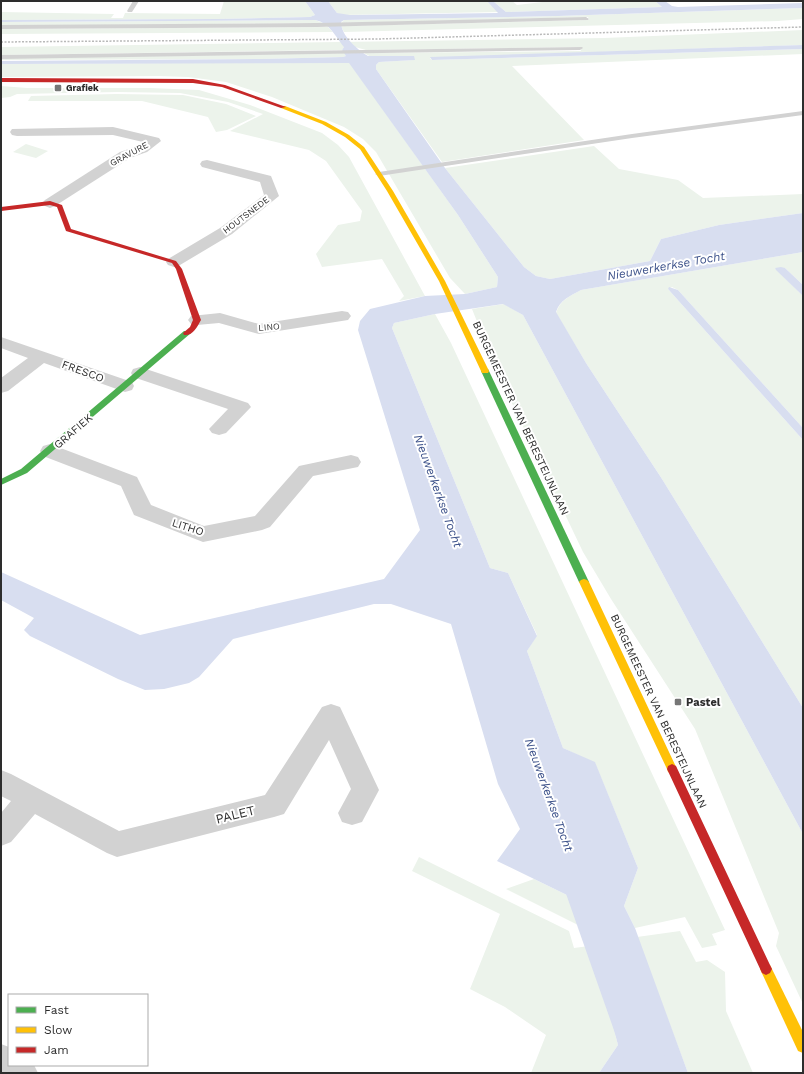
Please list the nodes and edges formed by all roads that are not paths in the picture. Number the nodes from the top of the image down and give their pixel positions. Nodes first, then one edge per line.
1 (136, 1) edge
2 (130, 11) dead end
3 (586, 19) dead end
4 (1, 27) edge
5 (580, 48) dead end
6 (1, 57) edge
7 (1, 80) edge
8 (803, 113) edge
9 (17, 132) dead end
10 (207, 164) dead end
11 (379, 174) junction
12 (50, 203) junction
13 (1, 209) edge
14 (174, 262) junction
15 (342, 316) dead end
16 (197, 320) junction
17 (1, 342) edge
18 (42, 356) junction
19 (140, 373) junction
20 (1, 386) edge
21 (125, 386) junction
22 (219, 429) dead end
23 (50, 451) junction
24 (351, 462) dead end
25 (1, 482) edge
26 (1, 782) edge
27 (31, 798) junction
28 (352, 813) dead end
29 (1, 833) edge
30 (803, 1046) edge
31 (10, 1066) edge
32 (21, 1073) edge

1 - 2 lane
3 - 4 lane
5 - 6 lane
7 - 11 main road, BURGEMEESTER VAN BERESTEIJNLAAN
8 - 11 lane
9 - 12 street, GRAVURE
10 - 14 street, HOUTSNEDE
11 - 30 main road, BURGEMEESTER VAN BERESTEIJNLAAN
12 - 13 main road
12 - 14 main road
14 - 16 main road
15 - 16 street, LINO
16 - 19 main road, GRAFIEK
17 - 18 street, FRESCO
18 - 20 street
18 - 21 street, FRESCO
19 - 21 main road, GRAFIEK
19 - 22 street
21 - 23 main road, GRAFIEK
23 - 24 street, LITHO
23 - 25 main road, GRAFIEK
26 - 27 street, PALET
27 - 28 street, PALET
27 - 29 street
31 - 32 street

